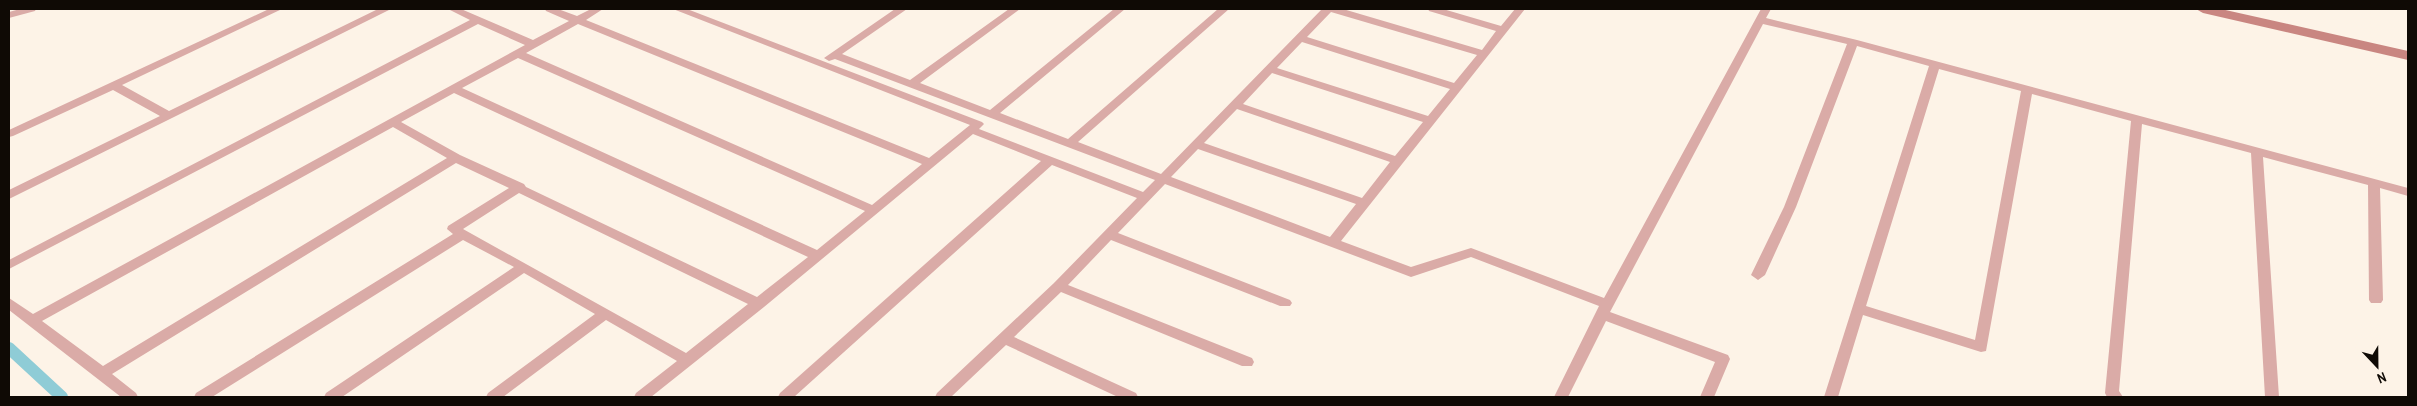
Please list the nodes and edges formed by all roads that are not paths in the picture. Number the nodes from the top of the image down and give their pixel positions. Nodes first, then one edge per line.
1 (31, 9) edge
2 (277, 9) edge
3 (386, 9) edge
4 (453, 9) edge
5 (550, 9) edge
6 (598, 9) edge
7 (678, 9) edge
8 (902, 9) edge
9 (1015, 9) edge
10 (1120, 9) edge
11 (1224, 9) edge
12 (1328, 9) edge
13 (1333, 9) edge
14 (1433, 9) edge
15 (1520, 9) edge
16 (2203, 9) edge
17 (2245, 12) edge
18 (1763, 14) edge
19 (9, 15) edge
20 (478, 20) junction
21 (578, 20) junction
22 (2274, 20) junction
23 (1503, 30) junction
24 (1300, 38) junction
25 (1853, 42) junction
26 (533, 44) junction
27 (2408, 46) edge
28 (516, 53) junction
29 (1484, 54) junction
30 (834, 55) junction
31 (2408, 56) edge
32 (821, 64) junction
33 (1935, 66) junction
34 (1270, 69) junction
35 (912, 84) junction
36 (113, 85) junction
37 (452, 88) junction
38 (1457, 88) junction
39 (2027, 91) junction
40 (1236, 105) junction
41 (992, 114) junction
42 (169, 116) junction
43 (2137, 120) junction
44 (1430, 121) junction
45 (393, 122) junction
46 (972, 130) junction
47 (9, 134) edge
48 (1069, 144) junction
49 (1197, 145) junction
50 (2257, 152) junction
51 (456, 158) junction
52 (1050, 160) junction
53 (1398, 161) junction
54 (931, 163) junction
55 (1164, 179) junction
56 (2374, 183) junction
57 (520, 187) junction
58 (2408, 192) edge
59 (9, 195) edge
60 (1145, 197) junction
61 (1364, 202) junction
62 (874, 210) junction
63 (1108, 234) junction
64 (461, 235) junction
65 (1332, 243) junction
66 (818, 256) junction
67 (9, 265) edge
68 (524, 267) junction
69 (1758, 275) dead end
70 (1059, 286) junction
71 (2376, 300) dead end
72 (9, 303) edge
73 (1285, 303) dead end
74 (759, 304) junction
75 (1859, 308) junction
76 (1604, 309) junction
77 (605, 314) junction
78 (31, 320) junction
79 (1003, 338) junction
80 (687, 360) junction
81 (1247, 362) dead end
82 (102, 373) junction
83 (131, 397) edge
84 (201, 397) edge
85 (331, 397) edge
86 (493, 397) edge
87 (641, 397) edge
88 (785, 397) edge
89 (942, 397) edge
90 (1131, 397) edge
91 (1561, 397) edge
92 (1707, 397) edge
93 (1831, 397) edge
94 (2116, 397) edge
95 (2272, 397) edge

1 - 19 street
2 - 36 street
3 - 42 street
4 - 20 street
5 - 21 street
6 - 21 street
7 - 32 street
8 - 30 street
9 - 35 street
10 - 41 street
11 - 48 street
12 - 24 street
13 - 29 street
14 - 23 street
15 - 23 street
16 - 17 main road
17 - 22 main road
18 - 25 street
18 - 76 street
20 - 26 street
20 - 67 street
21 - 26 street
21 - 54 street
22 - 27 main road
22 - 31 main road
23 - 29 street
24 - 34 street
24 - 38 street
25 - 33 street
25 - 69 street
26 - 28 street
28 - 37 street
28 - 62 street
29 - 38 street
30 - 32 street
30 - 35 street
32 - 46 street
33 - 39 street
33 - 75 street
34 - 40 street
34 - 44 street
35 - 41 street
36 - 42 street
36 - 47 street
37 - 45 street
37 - 66 street
38 - 44 street
39 - 43 street
39 - 75 street
40 - 49 street
40 - 53 street
41 - 48 street
42 - 59 street
43 - 50 street
43 - 94 street
44 - 53 street
45 - 51 street
45 - 78 street
46 - 52 street
46 - 54 street
48 - 55 street
49 - 55 street
49 - 61 street
50 - 56 street
50 - 95 street
51 - 57 street
51 - 82 street
52 - 60 street
52 - 88 street
53 - 61 street
54 - 62 street
55 - 60 street
55 - 65 street
56 - 58 street
56 - 71 street
57 - 64 street
57 - 74 street
60 - 63 street
61 - 65 street
62 - 66 street
63 - 70 street
63 - 73 street
64 - 68 street
64 - 84 street
65 - 76 street
66 - 74 street
68 - 77 street
68 - 85 street
70 - 79 street
70 - 81 street
72 - 78 street
74 - 80 street
75 - 93 street
76 - 91 street
76 - 92 street
77 - 80 street
77 - 86 street
78 - 82 street
79 - 89 street
79 - 90 street
80 - 87 street
82 - 83 street

